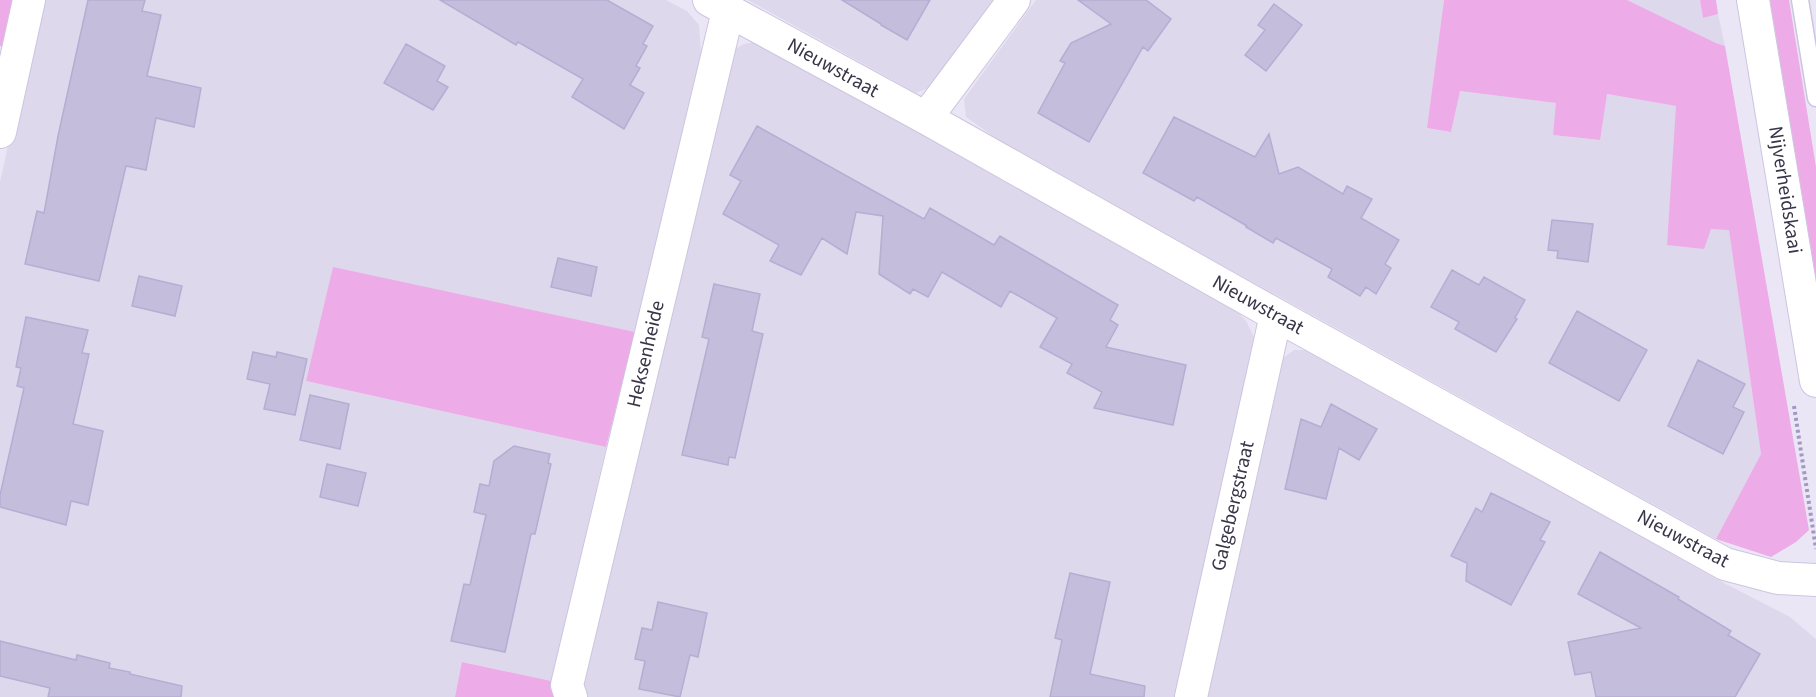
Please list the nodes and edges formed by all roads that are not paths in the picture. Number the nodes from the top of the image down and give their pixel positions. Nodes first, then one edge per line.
1 (29, 0) edge
2 (1014, 0) edge
3 (1753, 0) edge
4 (1800, 0) edge
5 (719, 5) edge
6 (1816, 98) edge
7 (926, 118) junction
8 (0, 132) edge
9 (1276, 315) junction
10 (1816, 381) edge
11 (1816, 580) edge
12 (571, 697) edge
13 (1191, 697) edge

1 - 8 street
2 - 7 street
3 - 10 street, Nijverheidskaai
4 - 6 lane
5 - 7 street, Nieuwstraat
5 - 12 street, Heksenheide
7 - 9 street, Nieuwstraat
9 - 11 street, Nieuwstraat
9 - 13 street, Galgebergstraat

